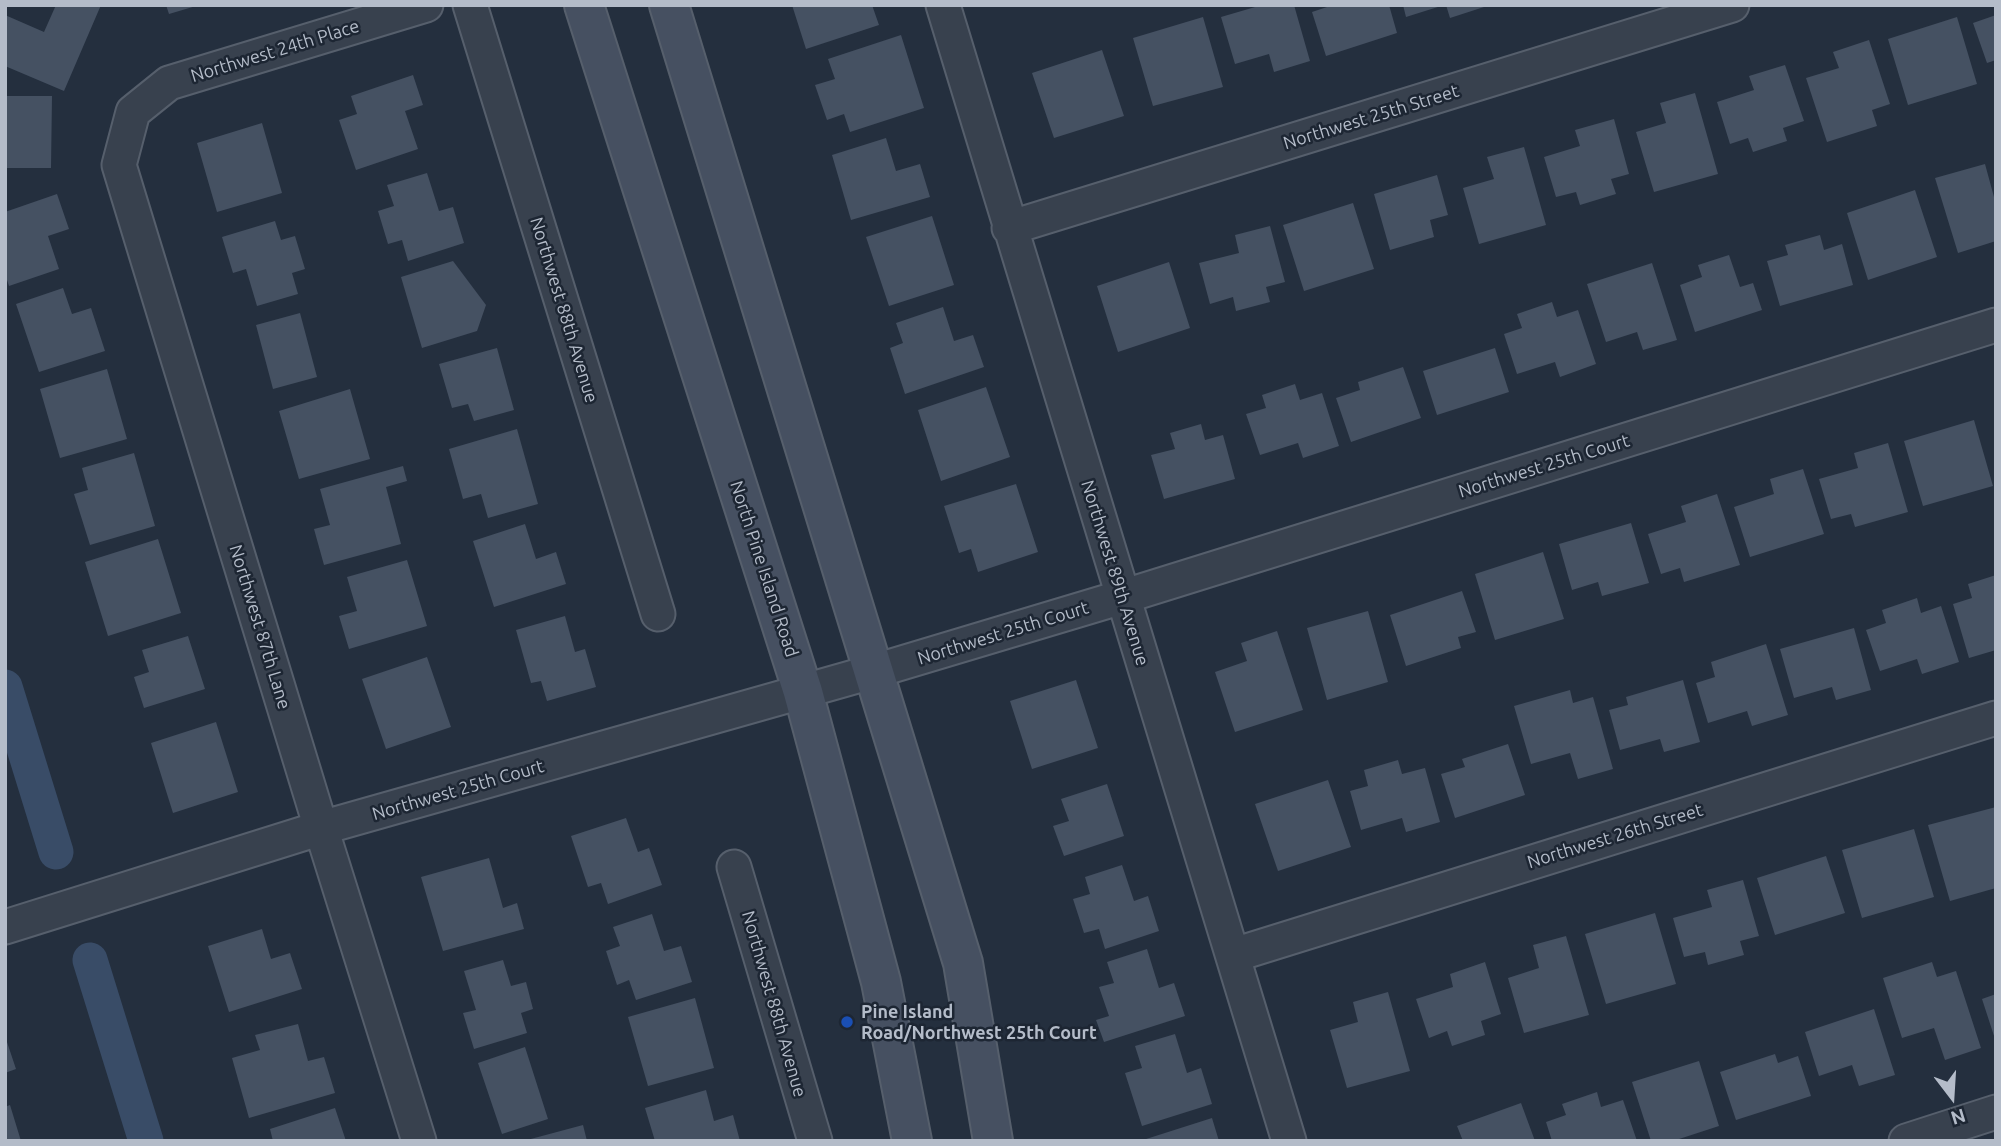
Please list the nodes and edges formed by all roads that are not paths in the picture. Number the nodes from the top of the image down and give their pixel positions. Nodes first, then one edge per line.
1 (426, 5) edge
2 (470, 5) edge
3 (584, 5) edge
4 (669, 5) edge
5 (943, 5) edge
6 (1732, 5) edge
7 (132, 112) joint
8 (1009, 228) junction
9 (1996, 326) edge
10 (1122, 597) junction
11 (658, 614) dead end
12 (875, 671) junction
13 (803, 692) junction
14 (1996, 718) edge
15 (321, 828) junction
16 (734, 867) dead end
17 (5, 927) edge
18 (1234, 955) junction
19 (1996, 1112) edge
20 (419, 1141) edge
21 (815, 1141) edge
22 (912, 1141) edge
23 (993, 1141) edge
24 (1289, 1141) edge
25 (1906, 1141) edge

1 - 7 street, Northwest 24th Place
2 - 11 street, Northwest 88th Avenue
3 - 13 main road, North Pine Island Road
4 - 12 main road
5 - 8 street, Northwest 89th Avenue
6 - 8 street, Northwest 25th Street
7 - 15 street, Northwest 87th Lane
8 - 10 street, Northwest 89th Avenue
9 - 10 street, Northwest 25th Court
10 - 12 street, Northwest 25th Court
10 - 18 street, Northwest 89th Avenue
12 - 13 street, Northwest 25th Court
12 - 23 main road
13 - 15 street, Northwest 25th Court
13 - 22 main road, North Pine Island Road
14 - 18 street, Northwest 26th Street
15 - 17 street, Northwest 25th Court
15 - 20 street, Northwest 87th Lane
16 - 21 street, Northwest 88th Avenue
18 - 24 street, Northwest 89th Avenue
19 - 25 street

